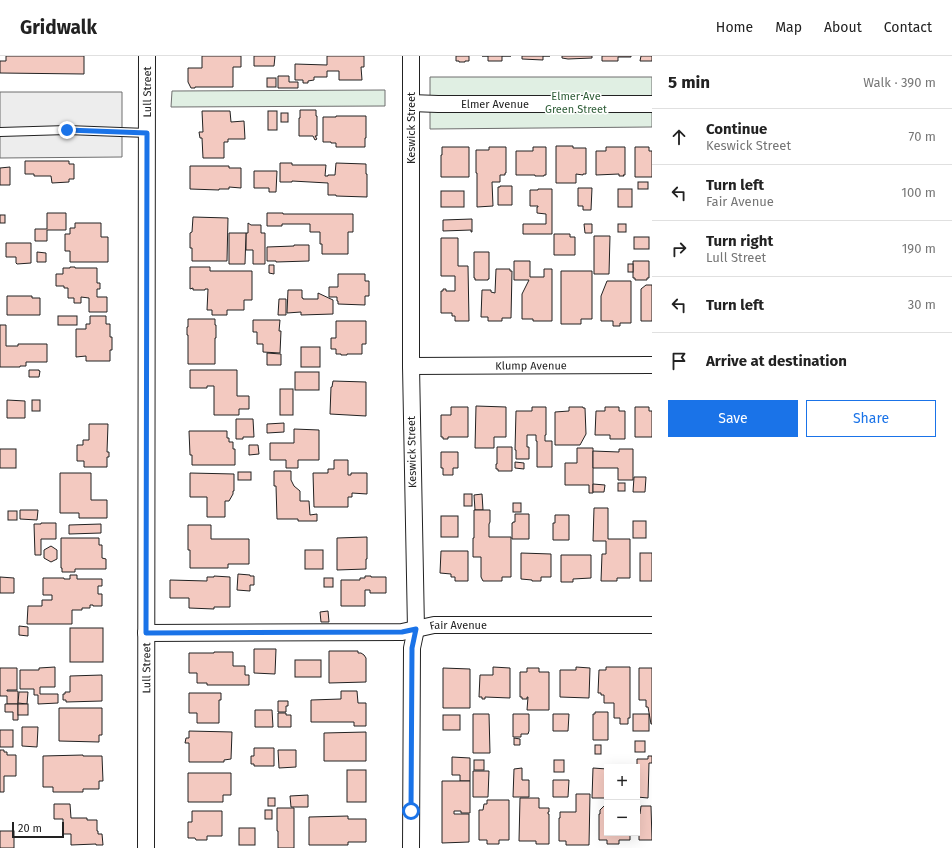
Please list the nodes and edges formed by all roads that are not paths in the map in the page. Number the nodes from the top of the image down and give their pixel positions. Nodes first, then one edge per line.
1 (147, 56) edge
2 (411, 56) edge
3 (411, 102) junction
4 (652, 104) edge
5 (0, 132) edge
6 (147, 133) junction
7 (652, 365) edge
8 (411, 366) junction
9 (652, 625) edge
10 (416, 629) junction
11 (146, 633) junction
12 (146, 848) edge
13 (411, 848) edge

1 - 6 street, Lull Street
2 - 3 street, Keswick Street
3 - 4 street, Elmer Avenue
3 - 8 street, Keswick Street
5 - 6 lane
6 - 11 street, Lull Street
7 - 8 street, Klump Avenue
8 - 10 street, Keswick Street
9 - 10 street, Fair Avenue
10 - 11 street, Fair Avenue
10 - 13 street, Keswick Street
11 - 12 street, Lull Street

